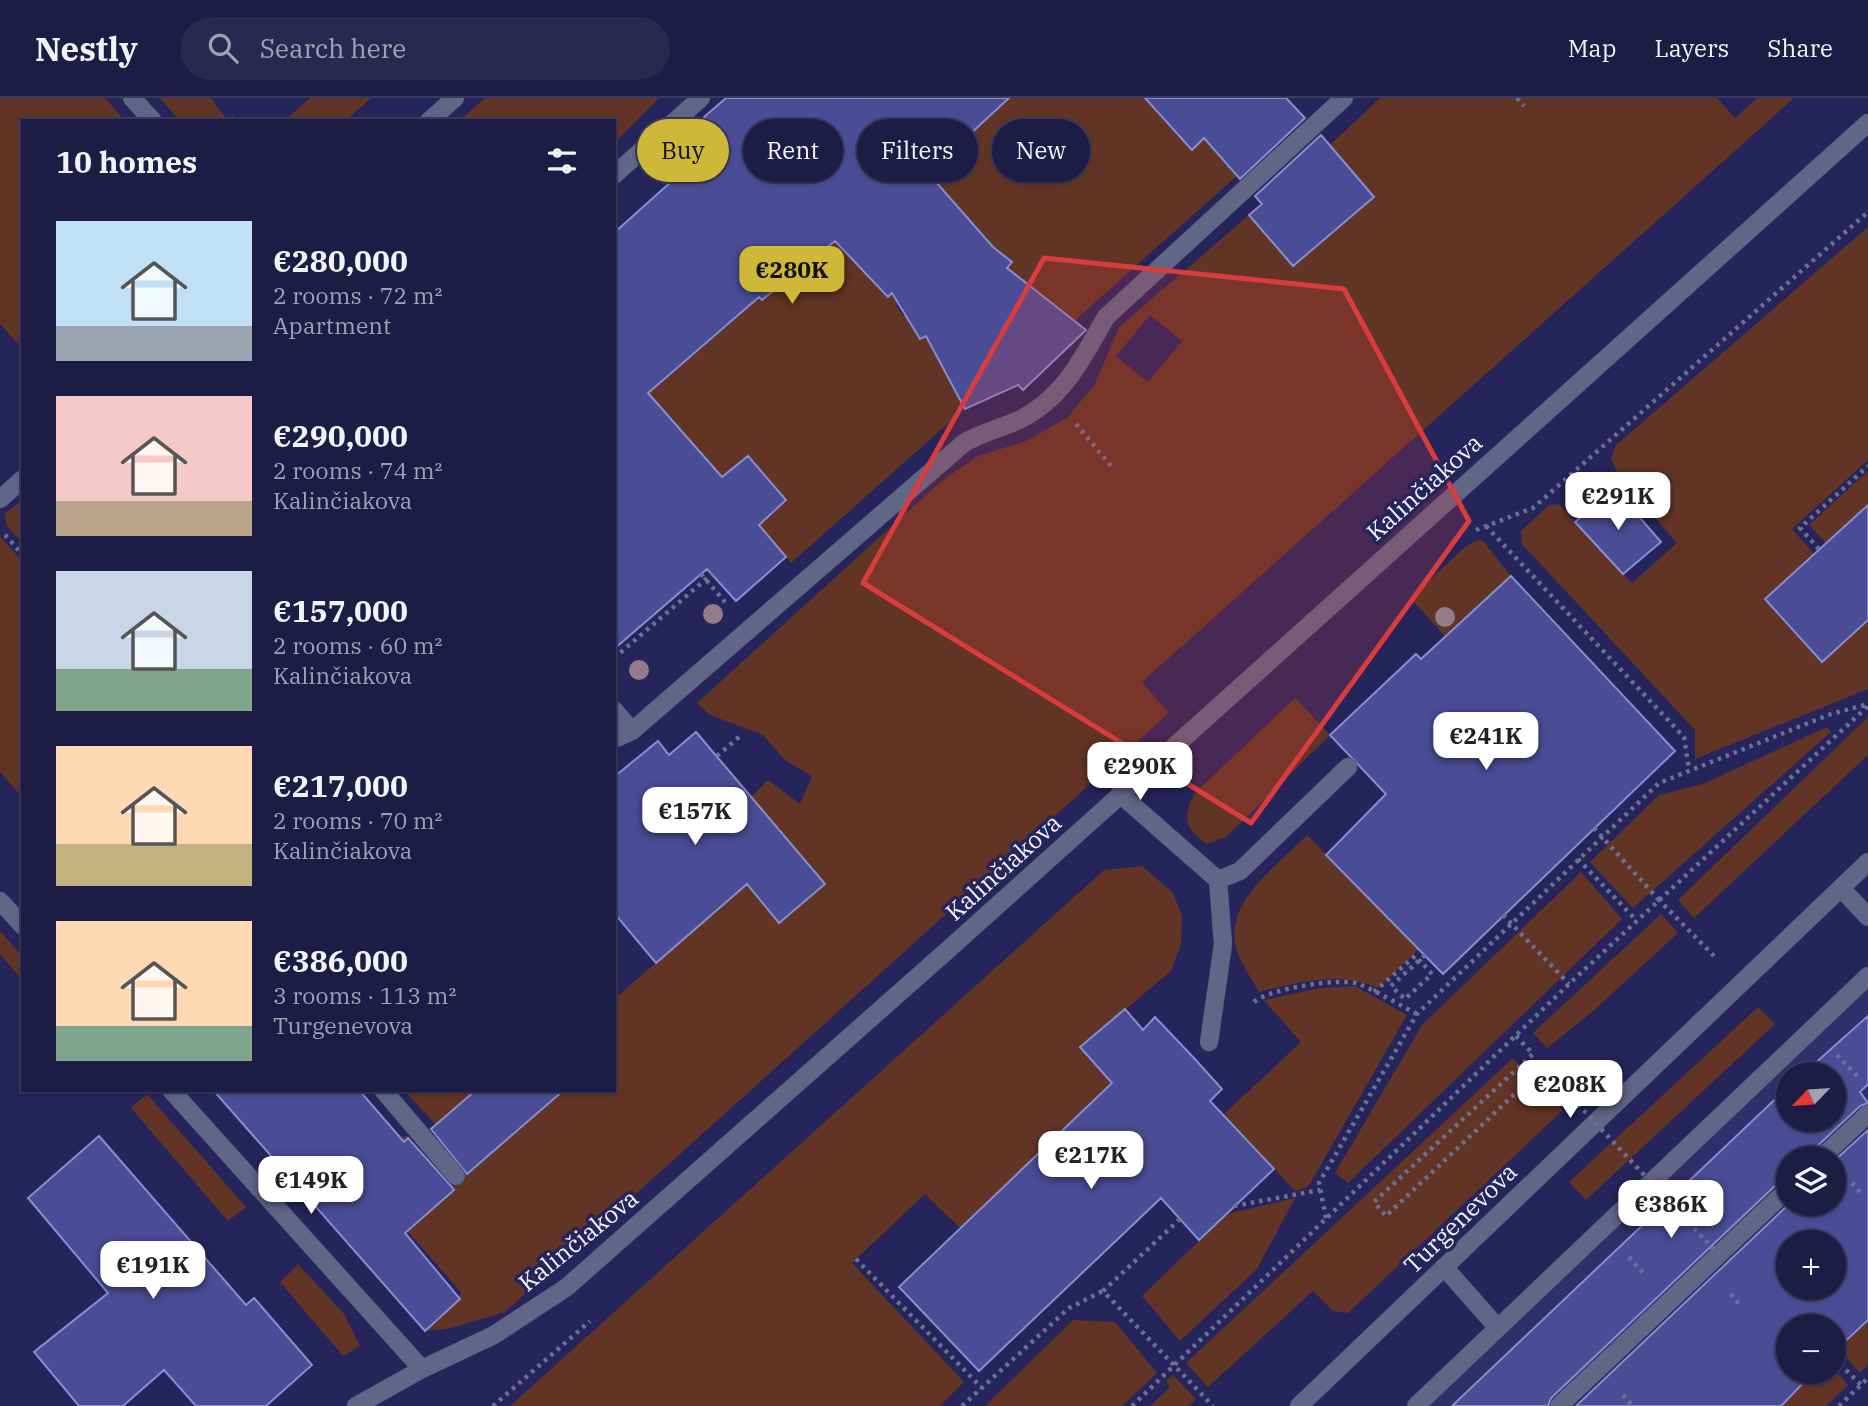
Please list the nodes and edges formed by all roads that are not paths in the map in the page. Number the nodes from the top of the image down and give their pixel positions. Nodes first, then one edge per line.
1 (132, 98) edge
2 (455, 98) edge
3 (701, 98) edge
4 (1345, 98) edge
5 (151, 119) edge
6 (431, 119) edge
7 (1868, 123) edge
8 (616, 173) edge
9 (21, 481) edge
10 (0, 499) edge
11 (616, 712) edge
12 (632, 731) junction
13 (616, 738) edge
14 (1348, 767) dead end
15 (1120, 794) junction
16 (1868, 862) edge
17 (1219, 880) junction
18 (1841, 888) junction
19 (0, 901) edge
20 (1868, 917) edge
21 (21, 924) edge
22 (1868, 976) edge
23 (1209, 1042) road end
24 (173, 1092) edge
25 (385, 1092) edge
26 (1868, 1114) edge
27 (1834, 1146) edge
28 (456, 1176) dead end
29 (1776, 1200) edge
30 (1444, 1267) junction
31 (1498, 1328) junction
32 (422, 1368) junction
33 (356, 1406) edge
34 (1299, 1406) edge
35 (1416, 1406) edge
36 (1559, 1406) edge

1 - 5 street
2 - 6 street
3 - 8 street
4 - 12 street
7 - 15 street, Kalinčiakova
9 - 10 street
11 - 12 street
12 - 13 street
14 - 17 street
15 - 17 street
15 - 32 street, Kalinčiakova
16 - 18 street, Turgenevova
17 - 23 street
18 - 20 street
18 - 30 street, Turgenevova
19 - 21 street
22 - 31 street
24 - 32 street
25 - 28 street
26 - 27 street
29 - 36 street
30 - 31 street
30 - 34 street, Turgenevova
31 - 35 street
32 - 33 street, Kalinčiakova

